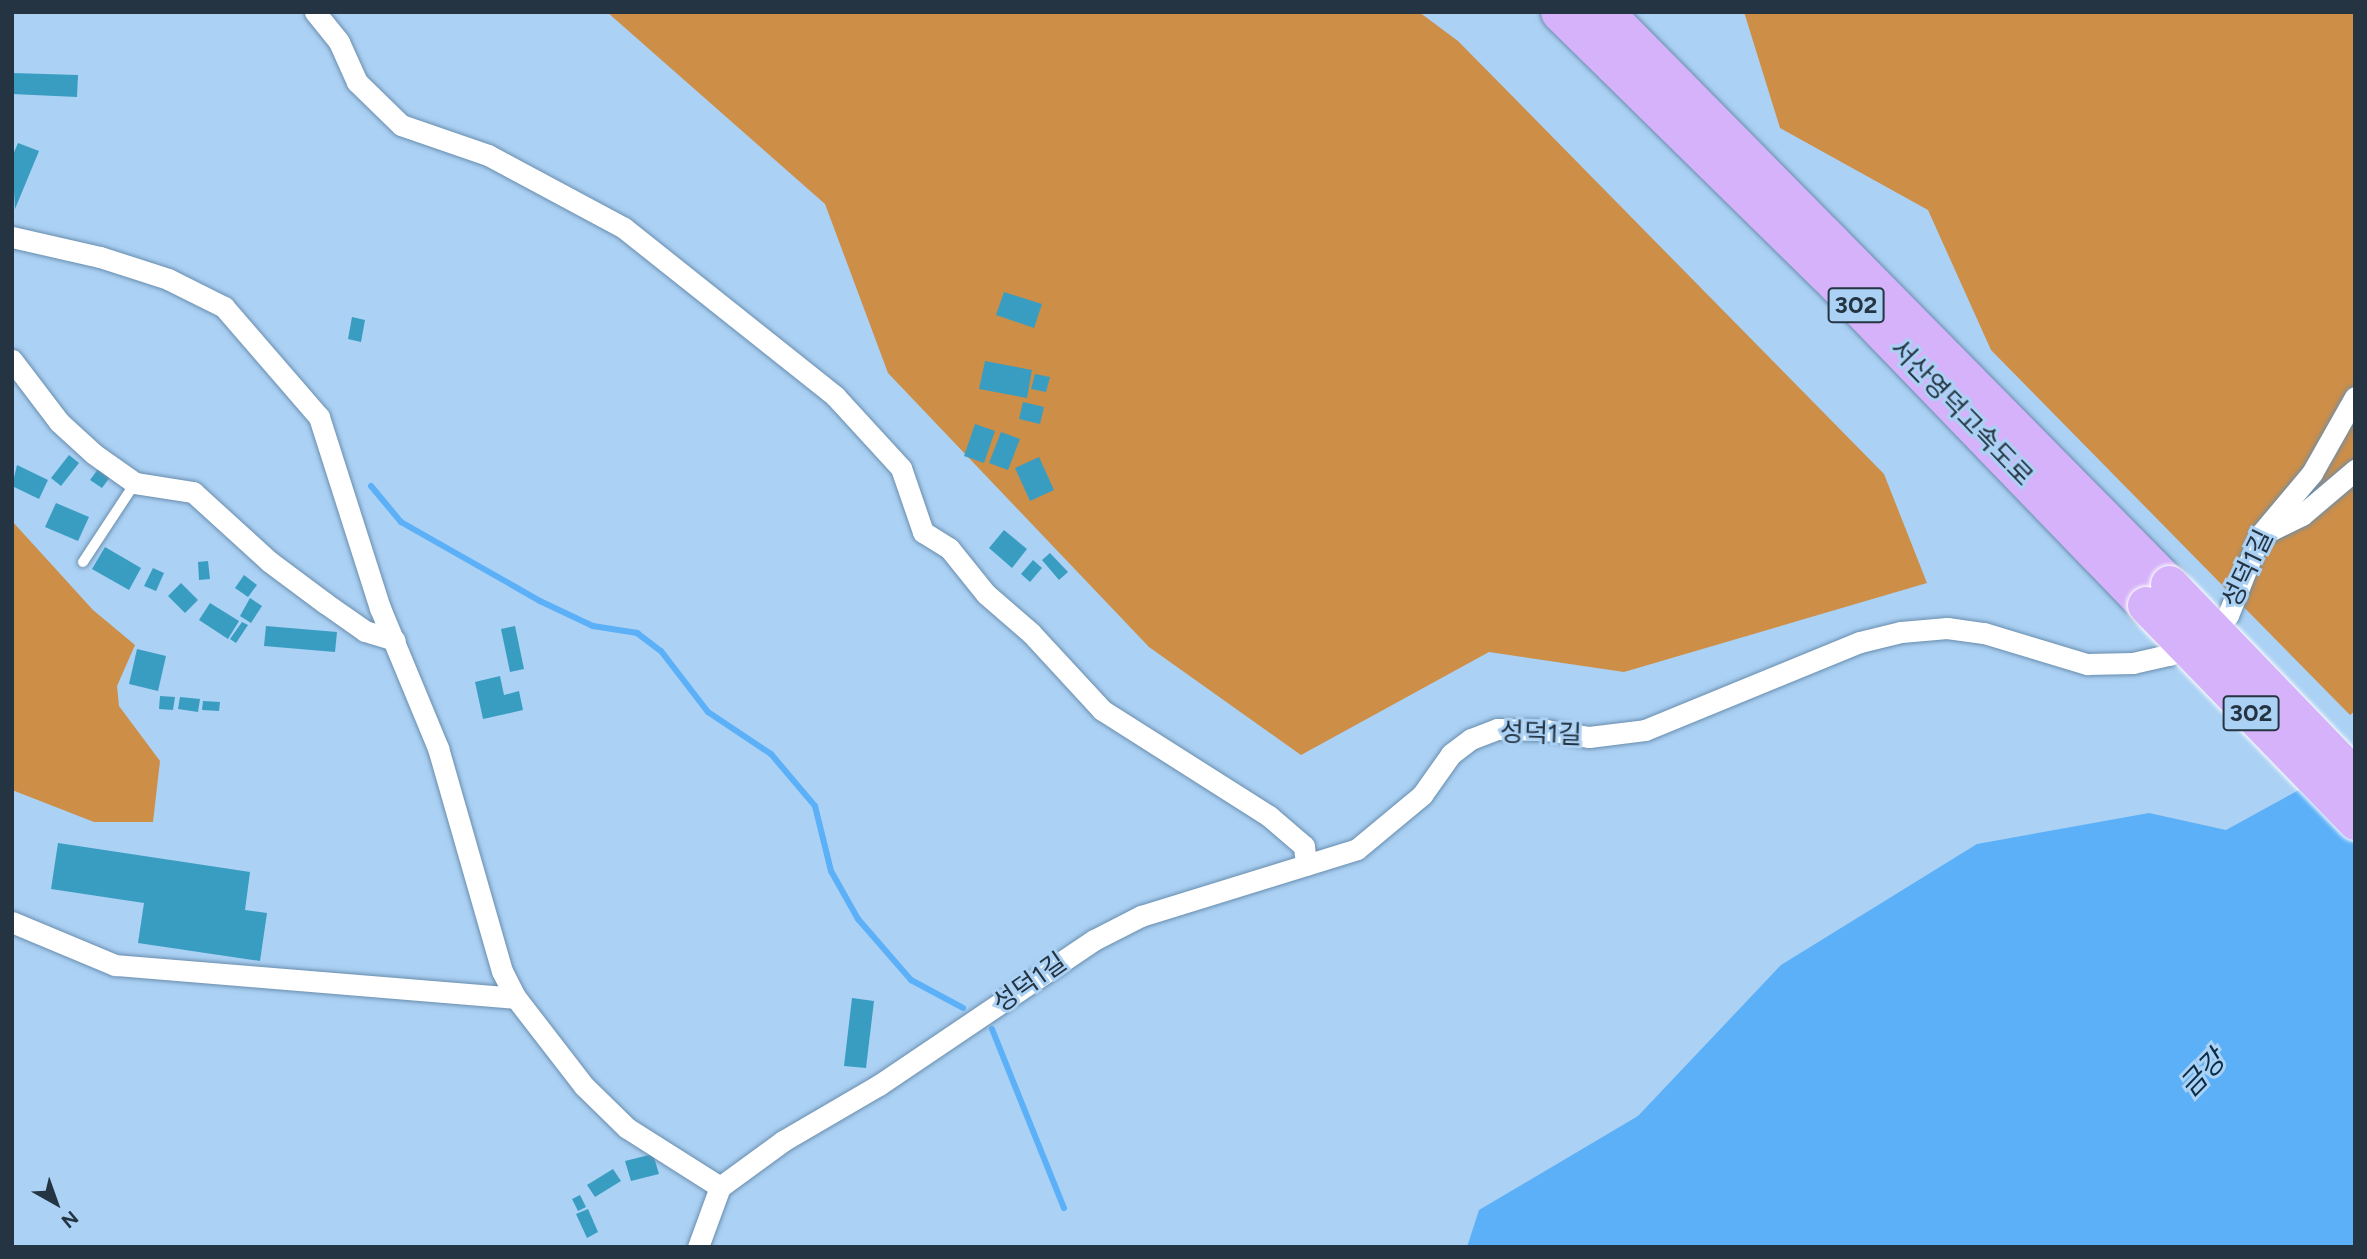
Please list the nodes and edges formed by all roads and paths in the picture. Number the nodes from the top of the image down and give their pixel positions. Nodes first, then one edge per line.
1 (315, 12) edge
2 (1559, 12) edge
3 (1605, 12) edge
4 (12, 237) edge
5 (12, 360) edge
6 (2355, 397) edge
7 (2355, 470) edge
8 (135, 483) junction
9 (2260, 535) junction
10 (83, 562) dead end
11 (2157, 594) junction
12 (395, 640) junction
13 (2355, 777) edge
14 (2355, 821) edge
15 (1306, 864) junction
16 (12, 922) edge
17 (516, 998) junction
18 (720, 1187) junction
19 (698, 1247) edge

1 - 15 street
2 - 11 highway, 서산영덕고속도로 / 302
3 - 11 highway, 서산영덕고속도로 / 302
4 - 12 street
5 - 8 street
6 - 9 street, 성덕1길
7 - 9 street
8 - 10 lane
8 - 12 street
9 - 15 street, 성덕1길
11 - 13 highway, 서산영덕고속도로 / 302, bridge
11 - 14 highway, 서산영덕고속도로 / 302, bridge
12 - 17 street
15 - 18 street, 성덕1길
16 - 17 street
17 - 18 street
18 - 19 street

